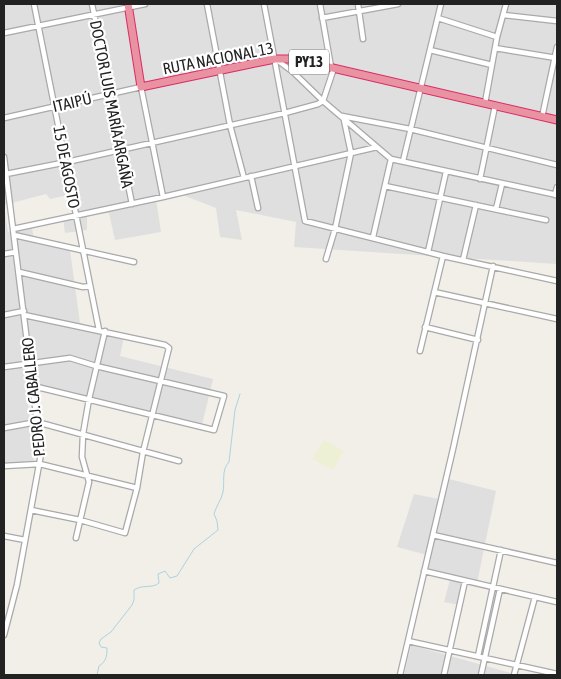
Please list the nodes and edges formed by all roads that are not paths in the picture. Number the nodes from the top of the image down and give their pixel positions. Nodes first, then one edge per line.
1 (34, 4) edge
2 (92, 4) edge
3 (145, 4) edge
4 (207, 4) edge
5 (264, 4) edge
6 (320, 4) edge
7 (358, 4) edge
8 (396, 4) edge
9 (441, 4) edge
10 (506, 4) edge
11 (128, 5) edge
12 (359, 11) junction
13 (94, 15) junction
14 (503, 15) junction
15 (322, 18) junction
16 (438, 18) junction
17 (557, 21) edge
18 (39, 26) junction
19 (4, 33) edge
20 (497, 37) junction
21 (363, 39) dead end
22 (557, 47) edge
23 (495, 48) junction
24 (430, 50) junction
25 (556, 58) edge
26 (275, 59) junction
27 (492, 64) junction
28 (332, 67) junction
29 (219, 70) junction
30 (141, 87) junction
31 (421, 88) junction
32 (110, 94) junction
33 (323, 101) junction
34 (485, 103) junction
35 (55, 106) junction
36 (495, 106) junction
37 (285, 113) junction
38 (339, 116) junction
39 (542, 117) junction
40 (4, 118) edge
41 (344, 120) junction
42 (557, 120) edge
43 (230, 125) junction
44 (410, 129) junction
45 (153, 143) junction
46 (377, 147) junction
47 (486, 148) junction
48 (121, 150) junction
49 (351, 153) junction
50 (4, 157) edge
51 (391, 159) junction
52 (402, 161) junction
53 (67, 162) junction
54 (557, 165) edge
55 (294, 166) junction
56 (446, 172) junction
57 (6, 174) junction
58 (251, 176) junction
59 (244, 178) junction
60 (480, 179) junction
61 (502, 184) junction
62 (384, 186) junction
63 (557, 187) edge
64 (6, 189) edge
65 (556, 195) edge
66 (163, 197) junction
67 (441, 197) junction
68 (132, 204) junction
69 (476, 205) junction
70 (258, 208) dead end
71 (496, 209) junction
72 (76, 216) junction
73 (546, 220) dead end
74 (13, 229) junction
75 (335, 229) junction
76 (14, 235) junction
77 (373, 237) junction
78 (83, 251) junction
79 (16, 252) junction
80 (428, 252) junction
81 (4, 254) edge
82 (443, 256) junction
83 (326, 259) dead end
84 (464, 260) junction
85 (134, 262) dead end
86 (492, 266) junction
87 (19, 272) junction
88 (557, 281) edge
89 (90, 286) junction
90 (434, 292) junction
91 (485, 303) junction
92 (24, 313) junction
93 (4, 315) edge
94 (557, 318) edge
95 (425, 327) junction
96 (98, 330) junction
97 (105, 331) junction
98 (478, 340) junction
99 (420, 351) dead end
100 (30, 363) junction
101 (96, 366) junction
102 (4, 367) edge
103 (161, 381) junction
104 (33, 386) junction
105 (89, 399) junction
106 (153, 415) junction
107 (37, 422) junction
108 (4, 428) edge
109 (83, 434) junction
110 (143, 452) junction
111 (179, 461) dead end
112 (40, 464) junction
113 (4, 466) edge
114 (88, 476) junction
115 (137, 488) junction
116 (31, 510) junction
117 (80, 520) junction
118 (433, 535) junction
119 (4, 536) edge
120 (76, 538) dead end
121 (25, 540) junction
122 (502, 550) junction
123 (557, 563) edge
124 (424, 572) junction
125 (465, 581) junction
126 (493, 587) junction
127 (500, 589) junction
128 (535, 597) junction
129 (557, 602) edge
130 (5, 621) edge
131 (4, 635) edge
132 (408, 641) junction
133 (450, 649) junction
134 (478, 656) junction
135 (485, 658) junction
136 (517, 665) junction
137 (557, 667) edge
138 (556, 674) edge
139 (400, 675) edge
140 (444, 675) edge
141 (481, 675) edge
142 (514, 675) edge

1 - 18 street, 15 DE AGOSTO
2 - 13 street, DOCTOR LUIS MARÍA ARGAÑA
3 - 11 street
4 - 29 street
5 - 26 street
6 - 15 street
7 - 12 street
8 - 12 street
9 - 16 street
10 - 14 street
11 - 13 street
11 - 30 highway, RUTA NACIONAL 13
12 - 15 street
12 - 21 street
13 - 18 street
13 - 32 street, DOCTOR LUIS MARÍA ARGAÑA
14 - 17 street
14 - 20 street
15 - 28 street
16 - 20 street
16 - 24 street
18 - 19 street
18 - 35 street, 15 DE AGOSTO
20 - 23 street
22 - 25 street
23 - 25 street
23 - 27 street
24 - 27 street
24 - 31 street
25 - 39 street
26 - 28 highway, RUTA NACIONAL 13 / PY13
26 - 29 highway, RUTA NACIONAL 13 / PY13
26 - 33 street
26 - 37 street
27 - 34 street
28 - 31 highway, RUTA NACIONAL 13 / PY13
28 - 33 street
29 - 30 highway, RUTA NACIONAL 13 / PY13
29 - 43 street
30 - 32 street, ITAIPÚ
30 - 45 street
31 - 34 highway, RUTA NACIONAL 13 / PY13
31 - 44 street
32 - 35 street, ITAIPÚ
32 - 48 street, DOCTOR LUIS MARÍA ARGAÑA
33 - 37 street
33 - 38 street
34 - 36 highway, RUTA NACIONAL 13 / PY13
35 - 40 street, ITAIPÚ
35 - 53 street, 15 DE AGOSTO
36 - 39 highway, RUTA NACIONAL 13 / PY13
36 - 47 street
37 - 43 street
37 - 55 street
38 - 41 street
38 - 44 street
39 - 42 highway, RUTA NACIONAL 13 / PY13
41 - 46 street
41 - 49 street
43 - 45 street
43 - 59 street
44 - 47 street
44 - 52 street
45 - 48 street
45 - 66 street
46 - 49 street
46 - 51 street
47 - 54 street
47 - 60 street
48 - 53 street
48 - 68 street, DOCTOR LUIS MARÍA ARGAÑA
49 - 55 street
49 - 75 street
50 - 57 street, PEDRO J. CABALLERO
51 - 52 street
51 - 62 street
52 - 56 street
53 - 57 street
53 - 72 street, 15 DE AGOSTO
55 - 58 street
55 - 75 street
56 - 60 street
56 - 67 street
57 - 64 street, PEDRO J. CABALLERO
58 - 59 street
58 - 70 street
59 - 66 street
60 - 61 street
61 - 65 street
61 - 71 street
62 - 67 street
62 - 77 street
63 - 65 street
64 - 74 street, PEDRO J. CABALLERO
66 - 68 street
67 - 69 street
67 - 80 street
68 - 72 street
69 - 71 street
69 - 84 street
71 - 73 street
72 - 74 street
72 - 78 street, 15 DE AGOSTO
74 - 76 street, PEDRO J. CABALLERO
75 - 77 street
75 - 83 street
76 - 78 street
76 - 79 street, PEDRO J. CABALLERO
77 - 80 street
78 - 85 street
78 - 89 street, 15 DE AGOSTO
79 - 81 street
79 - 87 street, PEDRO J. CABALLERO
80 - 82 street
82 - 84 street
82 - 90 street
84 - 86 street
86 - 88 street
86 - 91 street
87 - 89 street
87 - 92 street, PEDRO J. CABALLERO
89 - 96 street, 15 DE AGOSTO
90 - 91 street
90 - 95 street
91 - 94 street
91 - 98 street
92 - 93 street
92 - 96 street
92 - 100 street, PEDRO J. CABALLERO
95 - 98 street
95 - 99 street
96 - 97 street
97 - 101 street
97 - 103 street
98 - 118 street
100 - 101 street
100 - 102 street
100 - 104 street, PEDRO J. CABALLERO
101 - 103 street
101 - 105 street
103 - 106 street
103 - 106 street
104 - 105 street
104 - 107 street, PEDRO J. CABALLERO
105 - 106 street
105 - 109 street
106 - 110 street
107 - 108 street
107 - 109 street
107 - 112 street, PEDRO J. CABALLERO
109 - 110 street
109 - 114 street
110 - 111 street
110 - 115 street
112 - 113 street
112 - 114 street
112 - 116 street, PEDRO J. CABALLERO
114 - 115 street
114 - 117 street
115 - 117 street
116 - 117 street
116 - 121 street, PEDRO J. CABALLERO
117 - 120 street
118 - 122 street
118 - 124 street
119 - 121 street
121 - 130 street, PEDRO J. CABALLERO
122 - 123 street
122 - 126 street
124 - 125 street
124 - 132 street
125 - 126 street
125 - 133 street
126 - 127 street
126 - 134 street
127 - 128 street
127 - 135 street
128 - 129 street
128 - 136 street
130 - 131 street, PEDRO J. CABALLERO
132 - 133 street
132 - 139 street
133 - 134 street
133 - 140 street
134 - 135 street
135 - 136 street
135 - 141 street
136 - 138 street
136 - 142 street
137 - 138 street

